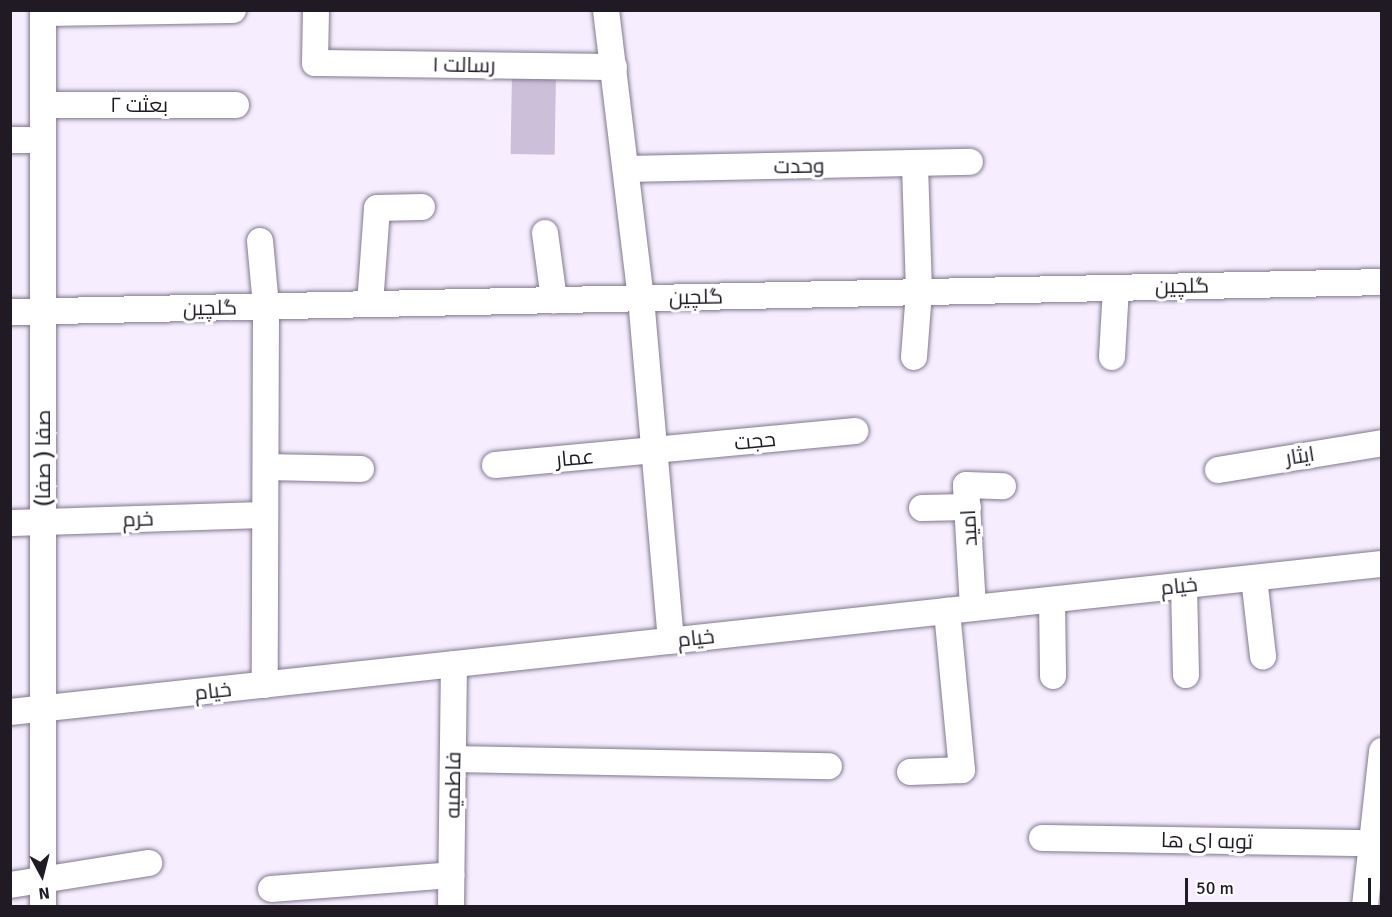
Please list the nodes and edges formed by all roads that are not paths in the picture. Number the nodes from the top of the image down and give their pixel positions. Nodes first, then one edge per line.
1 (232, 10) edge
2 (316, 10) edge
3 (606, 10) edge
4 (43, 12) edge
5 (614, 66) junction
6 (43, 105) junction
7 (236, 105) dead end
8 (10, 140) edge
9 (43, 140) junction
10 (970, 162) dead end
11 (915, 164) junction
12 (627, 169) junction
13 (422, 207) dead end
14 (545, 233) dead end
15 (260, 241) dead end
16 (1382, 282) edge
17 (1116, 288) junction
18 (919, 292) junction
19 (641, 298) junction
20 (554, 300) junction
21 (370, 304) junction
22 (266, 306) junction
23 (43, 311) junction
24 (10, 312) edge
25 (914, 357) dead end
26 (1112, 357) dead end
27 (855, 431) dead end
28 (1382, 443) edge
29 (655, 451) junction
30 (495, 465) dead end
31 (266, 467) junction
32 (361, 469) dead end
33 (1218, 470) dead end
34 (1003, 486) dead end
35 (968, 507) junction
36 (922, 508) dead end
37 (265, 516) junction
38 (43, 522) junction
39 (10, 523) edge
40 (1382, 564) edge
41 (1254, 578) junction
42 (1184, 586) junction
43 (1052, 600) junction
44 (973, 608) junction
45 (947, 611) junction
46 (671, 641) junction
47 (1263, 656) dead end
48 (454, 664) junction
49 (1186, 675) dead end
50 (1053, 676) dead end
51 (265, 685) junction
52 (43, 709) junction
53 (10, 712) edge
54 (1382, 752) edge
55 (453, 759) junction
56 (829, 766) dead end
57 (910, 772) dead end
58 (1042, 838) dead end
59 (1372, 843) junction
60 (149, 863) dead end
61 (452, 875) junction
62 (43, 880) junction
63 (10, 885) edge
64 (271, 889) dead end
65 (1372, 893) edge
66 (43, 906) edge
67 (451, 906) edge

1 - 4 street
2 - 5 street, رسالت ۱
3 - 5 street
4 - 6 street, صفا ( صفا)
5 - 12 street
6 - 7 street, بعثت ۲
6 - 9 street, صفا ( صفا)
8 - 9 street
9 - 23 street, صفا ( صفا)
10 - 11 street, وحدت
11 - 12 street, وحدت
11 - 18 street
12 - 19 street
13 - 21 street
14 - 20 street
15 - 22 street
16 - 17 street, گلچین
17 - 18 street, گلچین
17 - 26 street
18 - 19 street, گلچین
18 - 25 street
19 - 20 street, گلچین
19 - 29 street
20 - 21 street, گلچین
21 - 22 street, گلچین
22 - 23 street, گلچین
22 - 31 street
23 - 24 street, گلچین
23 - 38 street, صفا ( صفا)
27 - 29 street, حجت
28 - 33 street, ایثار
29 - 30 street, عمار
29 - 46 street
31 - 32 street
31 - 37 street
34 - 35 street, امید
35 - 36 street
35 - 44 street, امید
37 - 38 street, خرم
37 - 51 street
38 - 39 street, خرم
38 - 52 street, صفا ( صفا)
40 - 41 street, خیام
41 - 42 street, خیام
41 - 47 street
42 - 43 street, خیام
42 - 49 street
43 - 44 street, خیام
43 - 50 street
44 - 45 street, خیام
45 - 46 street, خیام
45 - 57 street
46 - 48 street, خیام
48 - 51 street, خیام
48 - 55 street, فاطمیه
51 - 52 street, خیام
52 - 53 street, خیام
52 - 62 street, صفا ( صفا)
54 - 59 street
55 - 56 street
55 - 61 street, فاطمیه
58 - 59 street, توبه ای ها
59 - 65 street
60 - 62 street
61 - 64 street
61 - 67 street, فاطمیه
62 - 63 street
62 - 66 street, صفا ( صفا)

